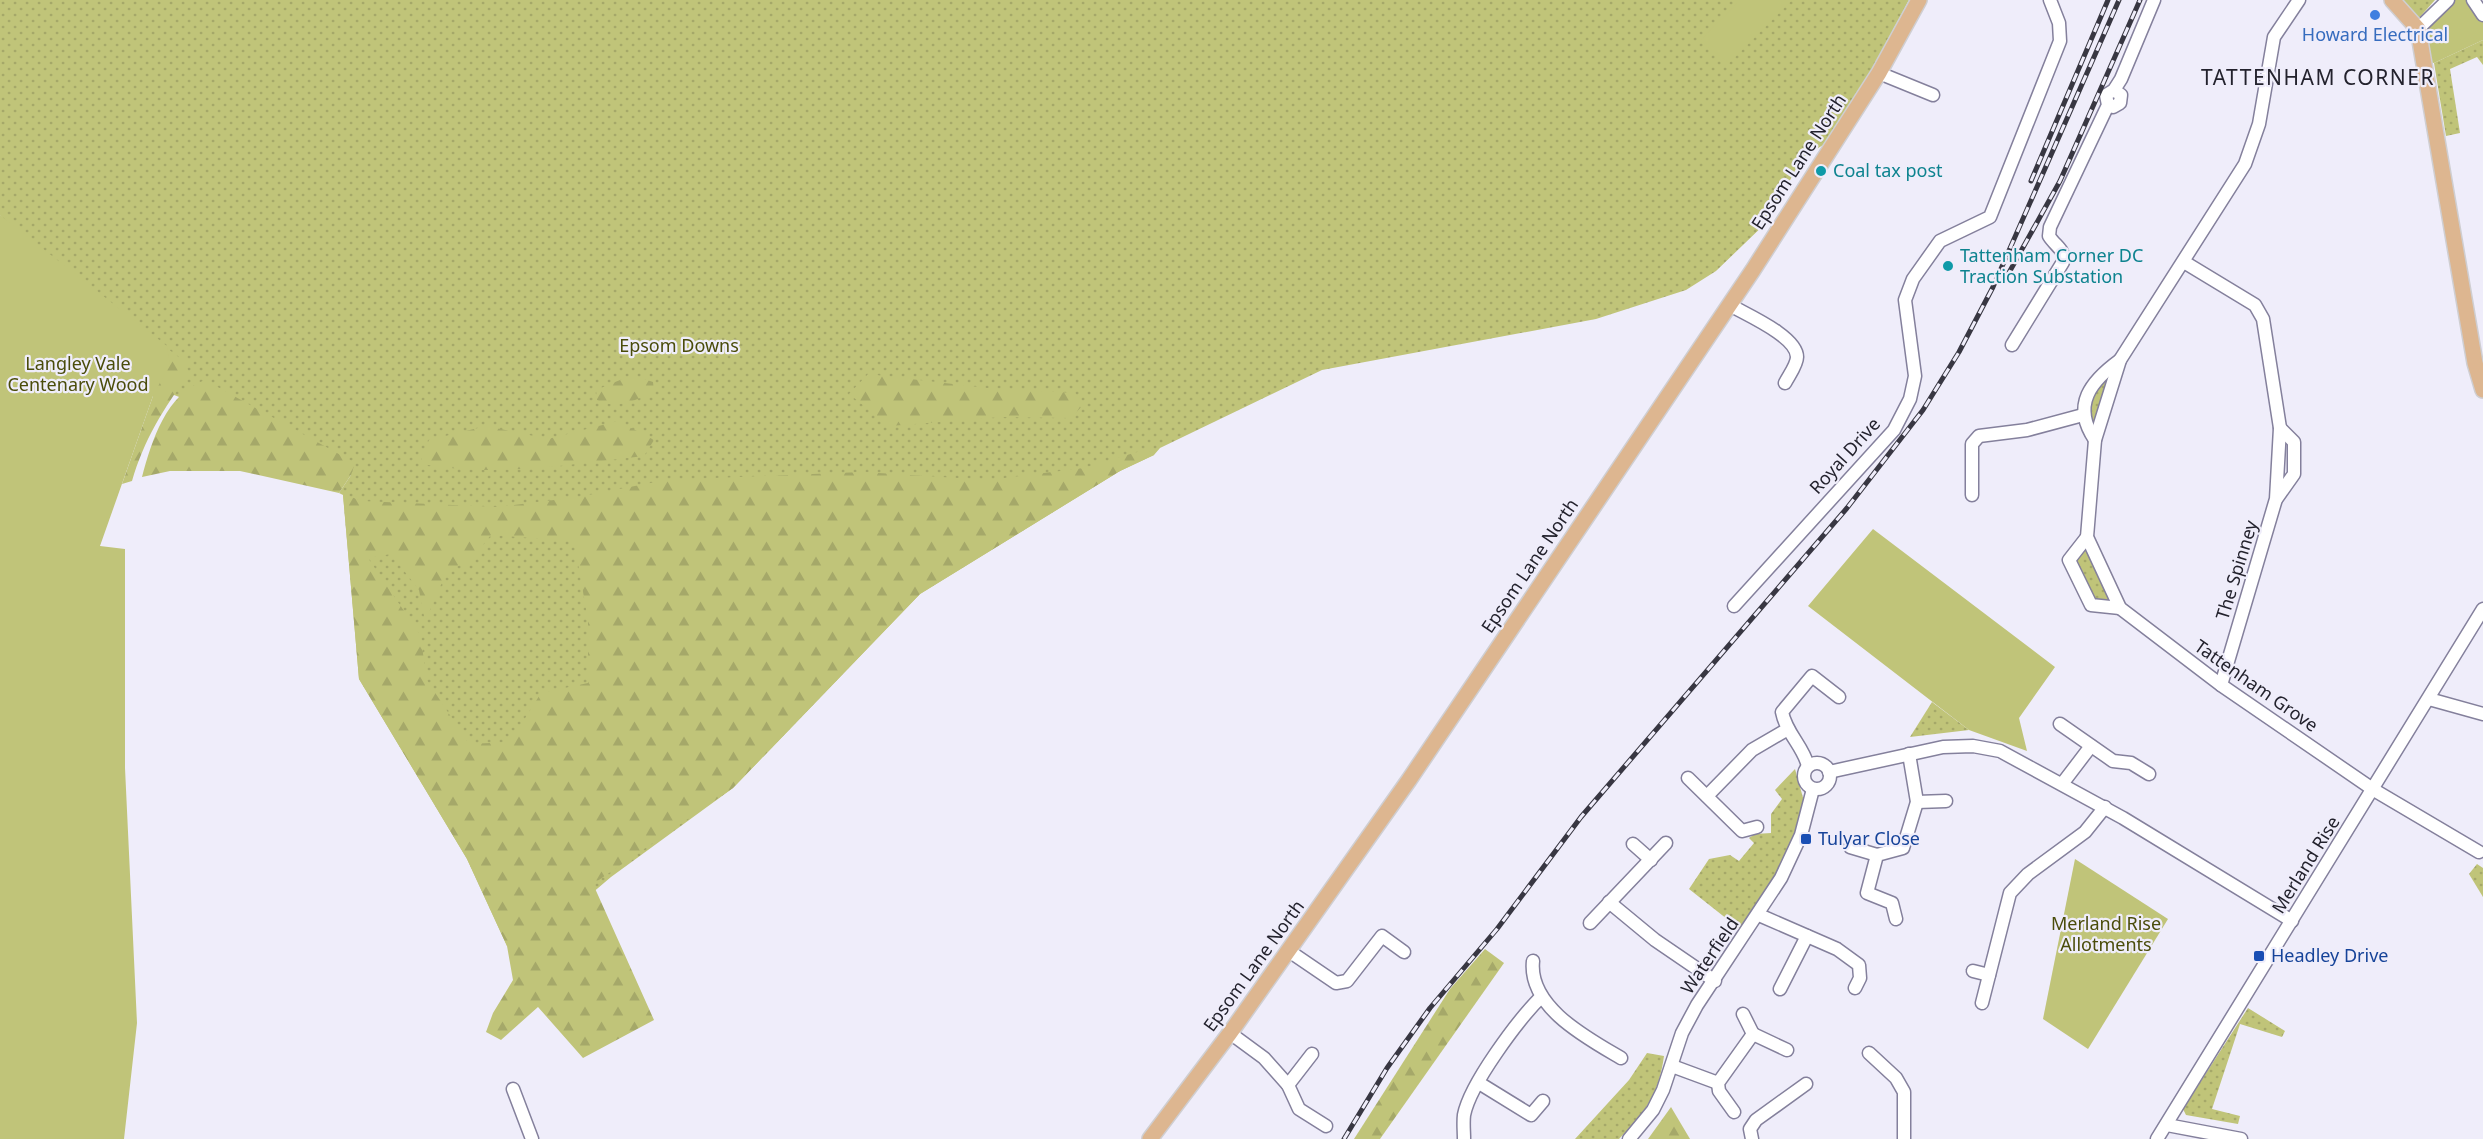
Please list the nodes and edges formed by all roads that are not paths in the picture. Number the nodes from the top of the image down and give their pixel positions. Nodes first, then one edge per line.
1 (1918, 0) edge
2 (2050, 0) edge
3 (2154, 0) edge
4 (2299, 0) edge
5 (2392, 0) edge
6 (2448, 0) edge
7 (2473, 0) edge
8 (2483, 15) edge
9 (2418, 28) junction
10 (1878, 73) junction
11 (1933, 95) dead end
12 (2184, 262) junction
13 (1730, 305) junction
14 (2012, 345) dead end
15 (2120, 360) junction
16 (1785, 383) dead end
17 (2483, 390) edge
18 (2083, 415) junction
19 (2095, 440) junction
20 (1972, 495) dead end
21 (2087, 537) junction
22 (1734, 606) dead end
23 (2120, 608) junction
24 (2483, 609) edge
25 (2221, 685) junction
26 (1839, 697) dead end
27 (2429, 699) junction
28 (2483, 714) edge
29 (2060, 724) dead end
30 (1788, 729) junction
31 (2091, 746) junction
32 (1909, 754) junction
33 (1808, 766) junction
34 (1829, 772) junction
35 (2149, 774) dead end
36 (1688, 778) dead end
37 (2062, 784) junction
38 (1813, 789) junction
39 (2374, 790) junction
40 (1707, 796) junction
41 (1946, 801) dead end
42 (1917, 802) junction
43 (2104, 807) junction
44 (1757, 827) dead end
45 (1666, 843) dead end
46 (1633, 844) dead end
47 (1850, 847) dead end
48 (2479, 852) dead end
49 (1876, 855) junction
50 (1651, 860) junction
51 (1609, 902) junction
52 (1760, 915) junction
53 (1896, 919) dead end
54 (2292, 921) junction
55 (1590, 922) dead end
56 (1807, 936) junction
57 (1289, 951) junction
58 (1404, 952) dead end
59 (1533, 961) dead end
60 (1973, 970) dead end
61 (1989, 975) junction
62 (1714, 981) junction
63 (1855, 988) dead end
64 (1780, 989) dead end
65 (1541, 997) junction
66 (1982, 1003) dead end
67 (1743, 1014) dead end
68 (1230, 1033) junction
69 (1753, 1034) junction
70 (1787, 1050) dead end
71 (1869, 1053) dead end
72 (1312, 1054) dead end
73 (1621, 1058) dead end
74 (1672, 1066) junction
75 (1479, 1083) junction
76 (1718, 1083) junction
77 (1806, 1084) dead end
78 (1288, 1085) junction
79 (513, 1089) dead end
80 (1543, 1101) dead end
81 (1734, 1112) dead end
82 (2167, 1125) junction
83 (1326, 1126) dead end
84 (1751, 1134) edge
85 (532, 1139) edge
86 (1150, 1139) edge
87 (1464, 1139) edge
88 (1629, 1139) edge
89 (1904, 1139) edge
90 (2157, 1139) edge
91 (2241, 1139) edge

1 - 10 main road, Epsom Lane North
2 - 22 street, Royal Drive
3 - 14 street
4 - 12 street, Tattenham Grove
5 - 9 main road
6 - 9 street
7 - 8 street
9 - 17 main road
10 - 11 street
10 - 13 main road, Epsom Lane North
12 - 15 street, Tattenham Grove
12 - 25 street, The Spinney
13 - 16 street
13 - 57 main road, Epsom Lane North
15 - 18 street, Tattenham Grove
15 - 19 street, Tattenham Grove
18 - 19 street
18 - 20 street
19 - 21 street, Tattenham Grove
21 - 23 street, Tattenham Grove
21 - 23 street
23 - 25 street, Tattenham Grove
24 - 27 street, Merland Rise
25 - 39 street, Tattenham Grove
26 - 30 street
27 - 28 street
27 - 39 street, Merland Rise
29 - 31 street
30 - 33 street
30 - 40 street
31 - 35 street
31 - 37 street
32 - 34 street
32 - 37 street
32 - 42 street
33 - 34 street
33 - 38 street
34 - 38 street
36 - 40 street
37 - 43 street
38 - 52 street, Waterfield
39 - 48 street, Tattenham Grove
39 - 54 street, Merland Rise
40 - 44 street
41 - 42 street
42 - 49 street
43 - 54 street
43 - 61 street
45 - 50 street
46 - 50 street
47 - 49 street
49 - 53 street
50 - 51 street
51 - 55 street
51 - 62 street
52 - 56 street
52 - 62 street, Waterfield
54 - 82 street, Merland Rise
56 - 63 street
56 - 64 street
57 - 58 street
57 - 68 main road, Epsom Lane North
59 - 65 street
60 - 61 street
61 - 66 street
62 - 74 street, Waterfield
65 - 73 street
65 - 75 street
67 - 69 street
68 - 78 street
68 - 86 main road, Epsom Lane North
69 - 70 street
69 - 76 street
71 - 89 street
72 - 78 street
74 - 76 street
74 - 88 street, Waterfield
75 - 80 street
75 - 87 street
76 - 81 street
77 - 84 street
78 - 83 street
79 - 85 street
82 - 90 street, Merland Rise
82 - 91 street

